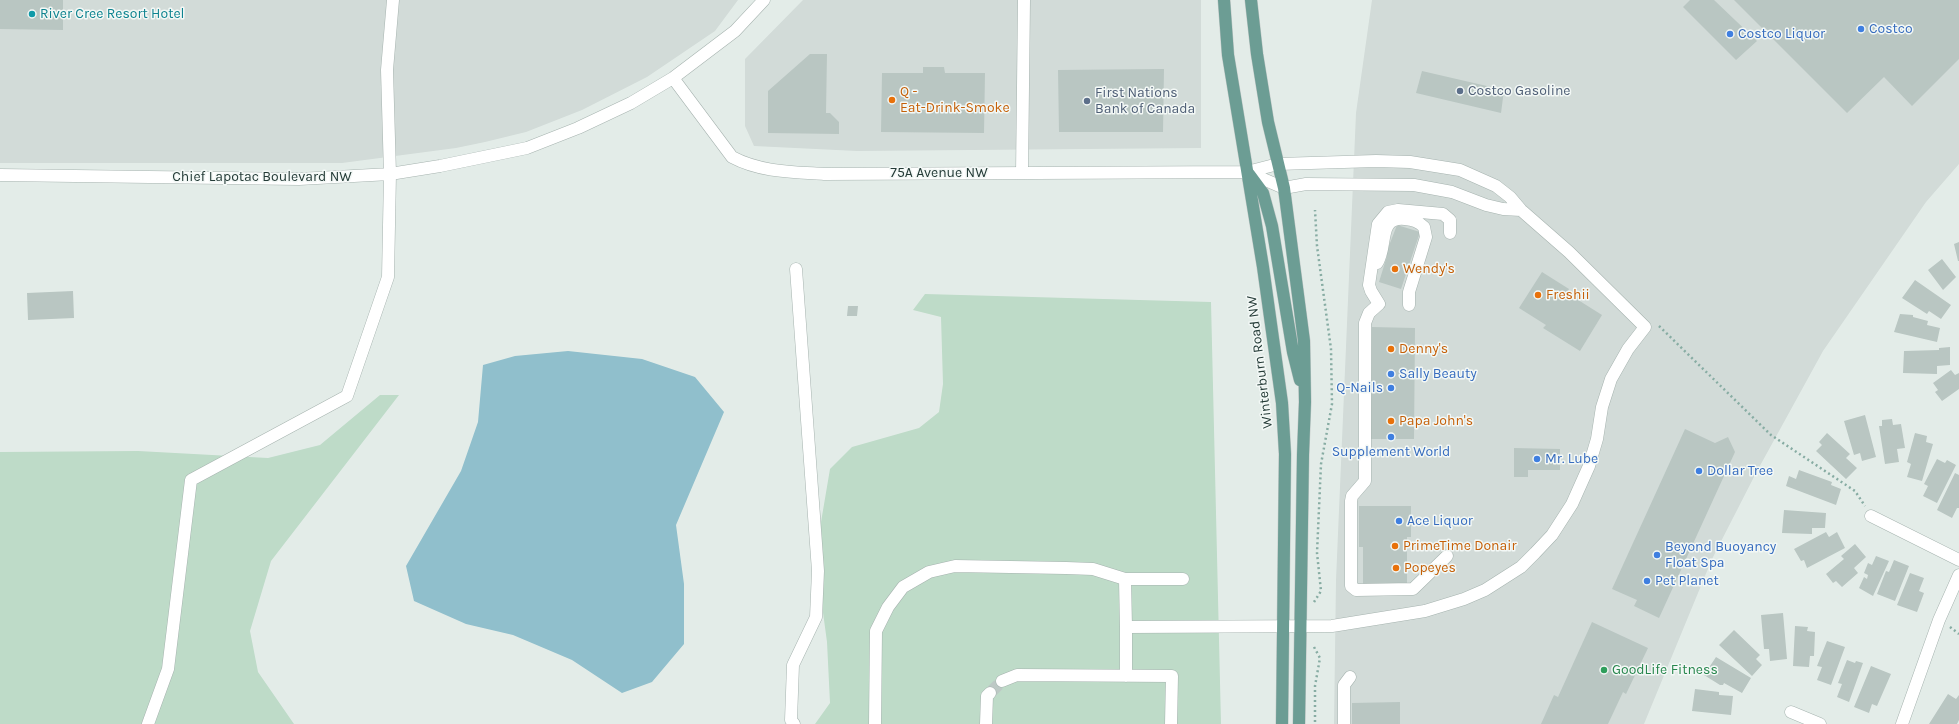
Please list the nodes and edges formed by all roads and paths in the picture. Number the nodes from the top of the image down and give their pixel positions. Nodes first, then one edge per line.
1 (393, 0) edge
2 (764, 0) edge
3 (1024, 0) edge
4 (1224, 0) edge
5 (1252, 0) edge
6 (673, 78) junction
7 (1278, 164) junction
8 (1022, 172) junction
9 (1247, 172) junction
10 (390, 174) junction
11 (0, 175) edge
12 (1284, 188) junction
13 (1315, 210) dead end
14 (1521, 210) junction
15 (1450, 233) dead end
16 (796, 268) dead end
17 (1370, 271) junction
18 (1409, 305) dead end
19 (1658, 326) dead end
20 (1305, 402) junction
21 (1871, 516) joint
22 (1447, 556) dead end
23 (1959, 560) edge
24 (1959, 575) edge
25 (1126, 579) junction
26 (1183, 579) dead end
27 (1314, 601) dead end
28 (1300, 626) junction
29 (1126, 627) junction
30 (1282, 627) junction
31 (1314, 642) dead end
32 (1126, 676) junction
33 (1350, 677) dead end
34 (1002, 681) tunnel mouth
35 (990, 693) tunnel mouth
36 (1791, 712) dead end
37 (148, 724) edge
38 (794, 724) edge
39 (876, 724) edge
40 (986, 724) edge
41 (1171, 724) edge
42 (1282, 724) edge
43 (1299, 724) edge
44 (1315, 724) edge
45 (1344, 724) edge
46 (1820, 724) edge
47 (1902, 724) edge

1 - 10 street
2 - 6 street, Chief Lapotac Boulevard NW
3 - 8 street
4 - 9 main road, Winterburn Road NW
5 - 7 main road
6 - 8 street, 75A Avenue NW
6 - 10 street, Chief Lapotac Boulevard NW
7 - 9 street
7 - 12 main road
7 - 14 street
8 - 9 street, 75A Avenue NW
9 - 12 street
9 - 20 main road
9 - 30 main road, Winterburn Road NW
10 - 11 street, Chief Lapotac Boulevard NW
10 - 37 street
12 - 14 street
12 - 20 main road
13 - 27 path
14 - 28 street
15 - 17 street
16 - 38 street
17 - 18 street
17 - 22 street
19 - 21 path
20 - 28 main road
21 - 23 street
24 - 47 street
25 - 26 street
25 - 29 street
25 - 39 street
28 - 30 street
28 - 43 main road
29 - 30 street
29 - 32 street
30 - 42 main road, Winterburn Road NW
31 - 44 path
32 - 34 street
32 - 41 street
33 - 45 street
35 - 40 street
36 - 46 street

